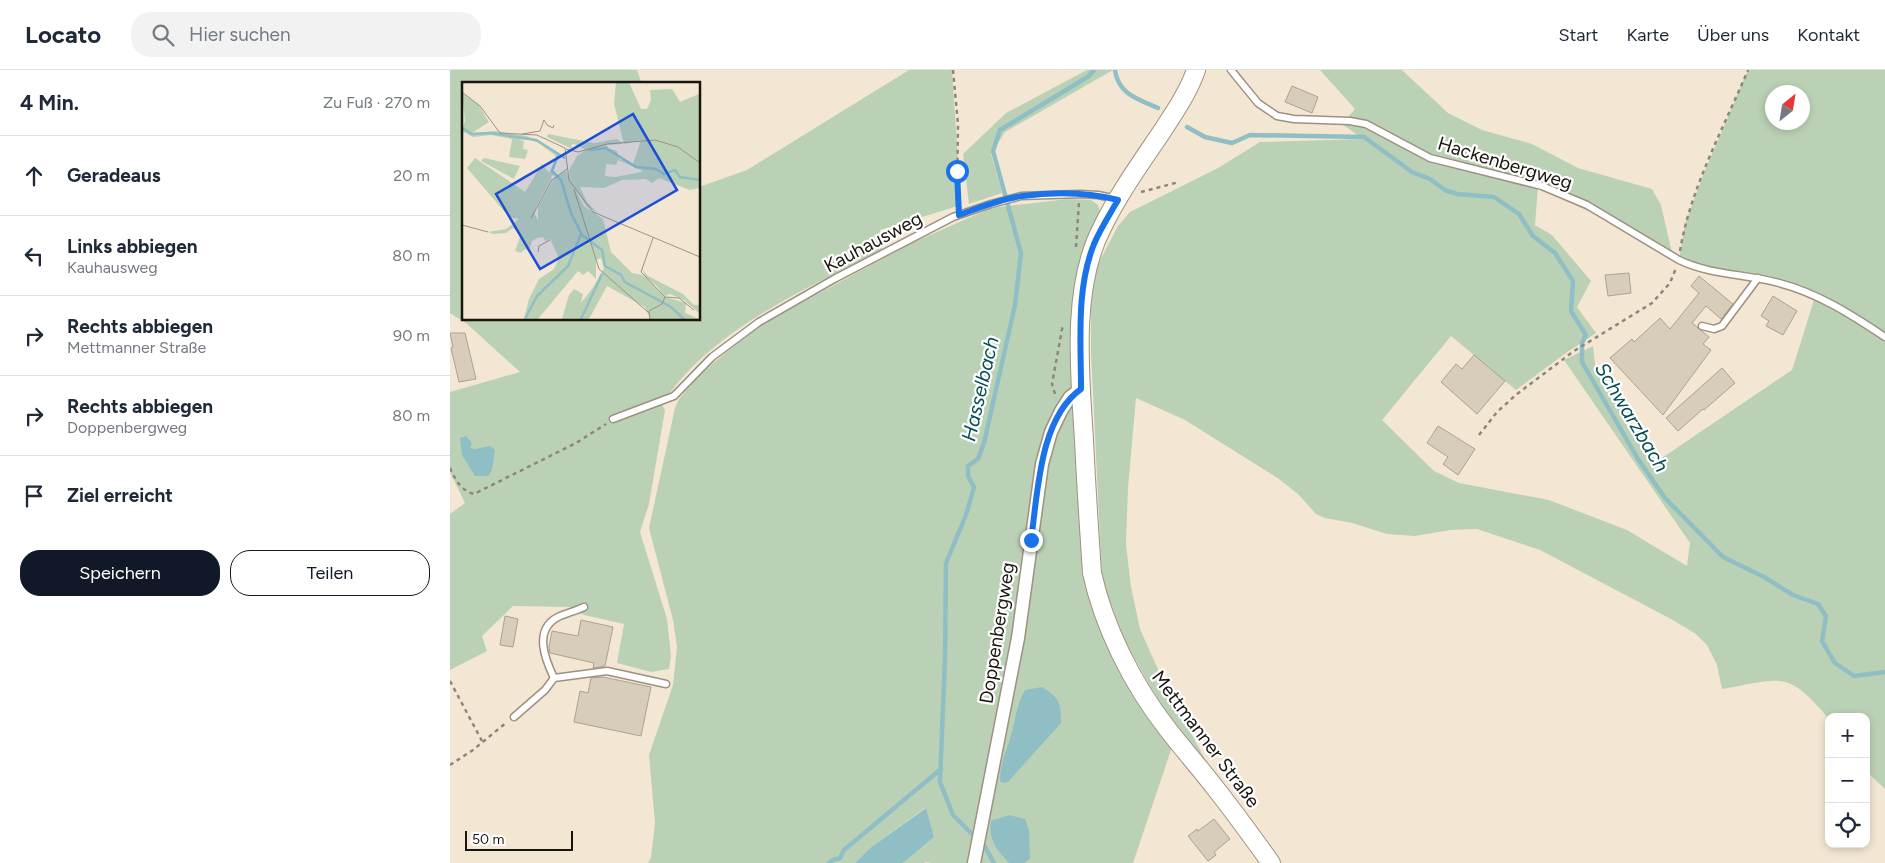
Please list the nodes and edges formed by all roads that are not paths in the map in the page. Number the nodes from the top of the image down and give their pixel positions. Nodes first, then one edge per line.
1 (1196, 70) edge
2 (1231, 70) edge
3 (1118, 200) junction
4 (1758, 278) junction
5 (1702, 326) dead end
6 (1885, 337) edge
7 (1081, 389) junction
8 (613, 420) road end
9 (584, 607) dead end
10 (554, 678) junction
11 (666, 684) dead end
12 (514, 717) road end
13 (974, 863) edge
14 (1272, 863) edge

1 - 3 main road, Mettmanner Straße
2 - 4 lane, Hackenbergweg
3 - 7 main road, Mettmanner Straße
3 - 8 lane, Kauhausweg
4 - 5 lane
4 - 6 lane, Hackenbergweg
7 - 13 street, Doppenbergweg
7 - 14 main road, Mettmanner Straße
9 - 10 lane
10 - 11 lane
10 - 12 lane

